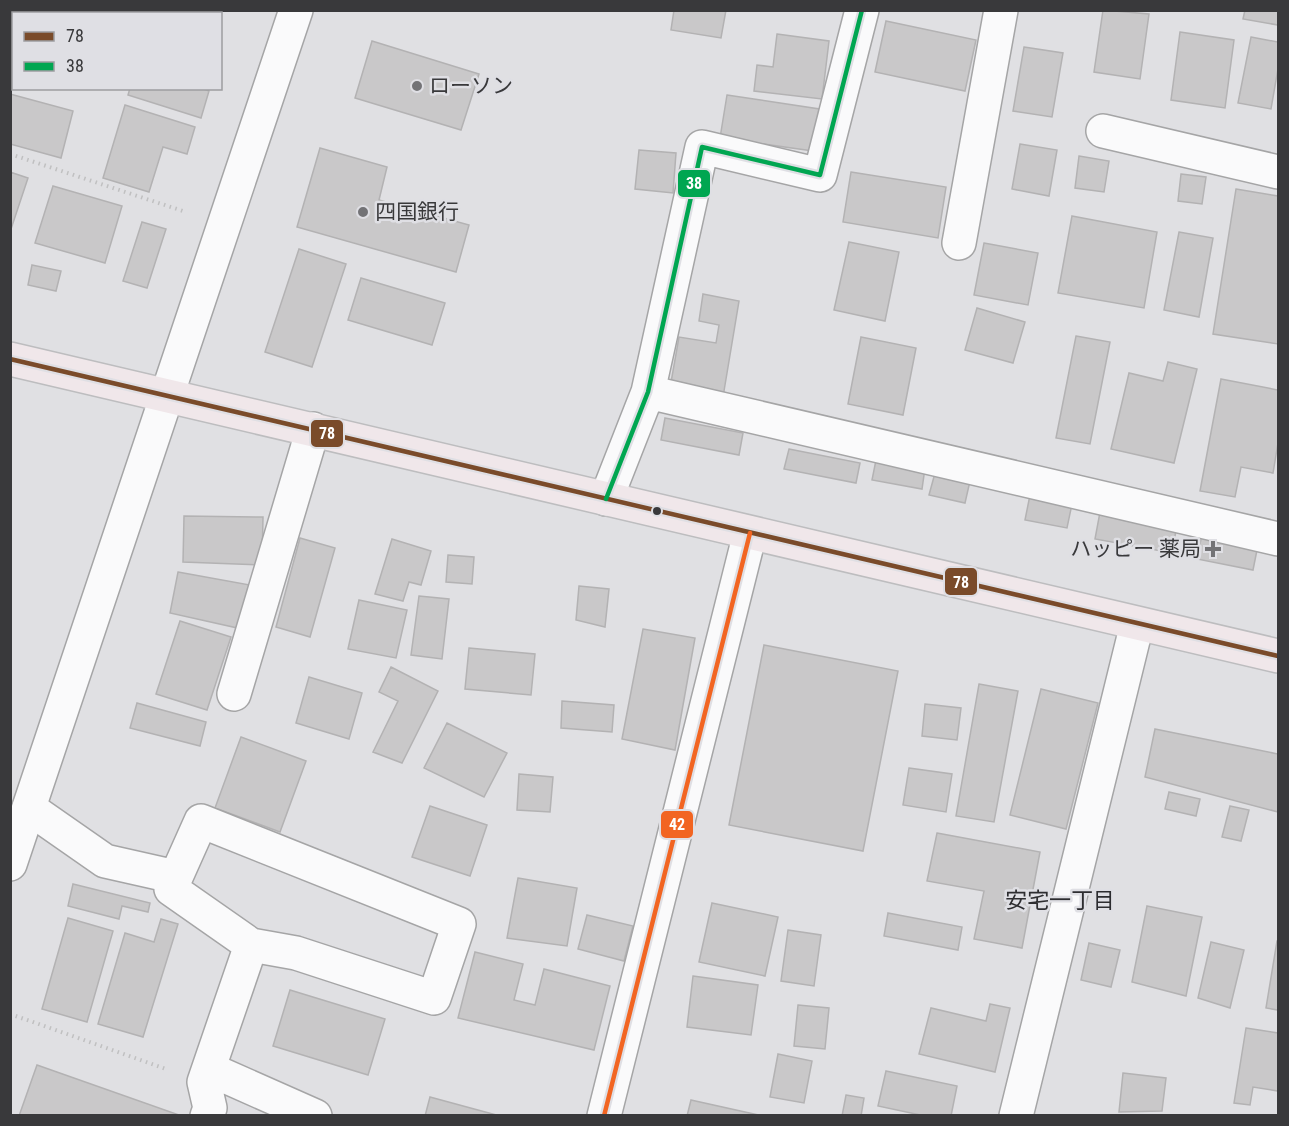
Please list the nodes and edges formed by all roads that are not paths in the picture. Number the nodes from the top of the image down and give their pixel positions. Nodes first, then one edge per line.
1 (296, 10) edge
2 (862, 10) edge
3 (1001, 10) edge
4 (1103, 131) dead end
5 (1278, 172) edge
6 (959, 243) dead end
7 (10, 359) edge
8 (648, 392) junction
9 (167, 394) junction
10 (313, 429) junction
11 (606, 499) junction
12 (750, 533) junction
13 (1278, 539) edge
14 (1137, 624) junction
15 (1278, 656) edge
16 (234, 694) dead end
17 (29, 808) junction
18 (10, 864) edge
19 (176, 877) junction
20 (251, 945) junction
21 (206, 1076) junction
22 (207, 1116) edge
23 (315, 1116) edge
24 (604, 1116) edge
25 (1016, 1116) edge

1 - 9 street
2 - 8 street
3 - 6 street
4 - 5 street
7 - 9 main road
8 - 11 street
8 - 13 street
9 - 10 main road
9 - 17 street
10 - 11 main road
10 - 16 street
11 - 12 main road
12 - 14 main road
12 - 24 street
14 - 15 main road
14 - 25 street
17 - 18 street
17 - 19 street
19 - 20 street
19 - 20 street
20 - 21 street
21 - 22 street
21 - 23 street

